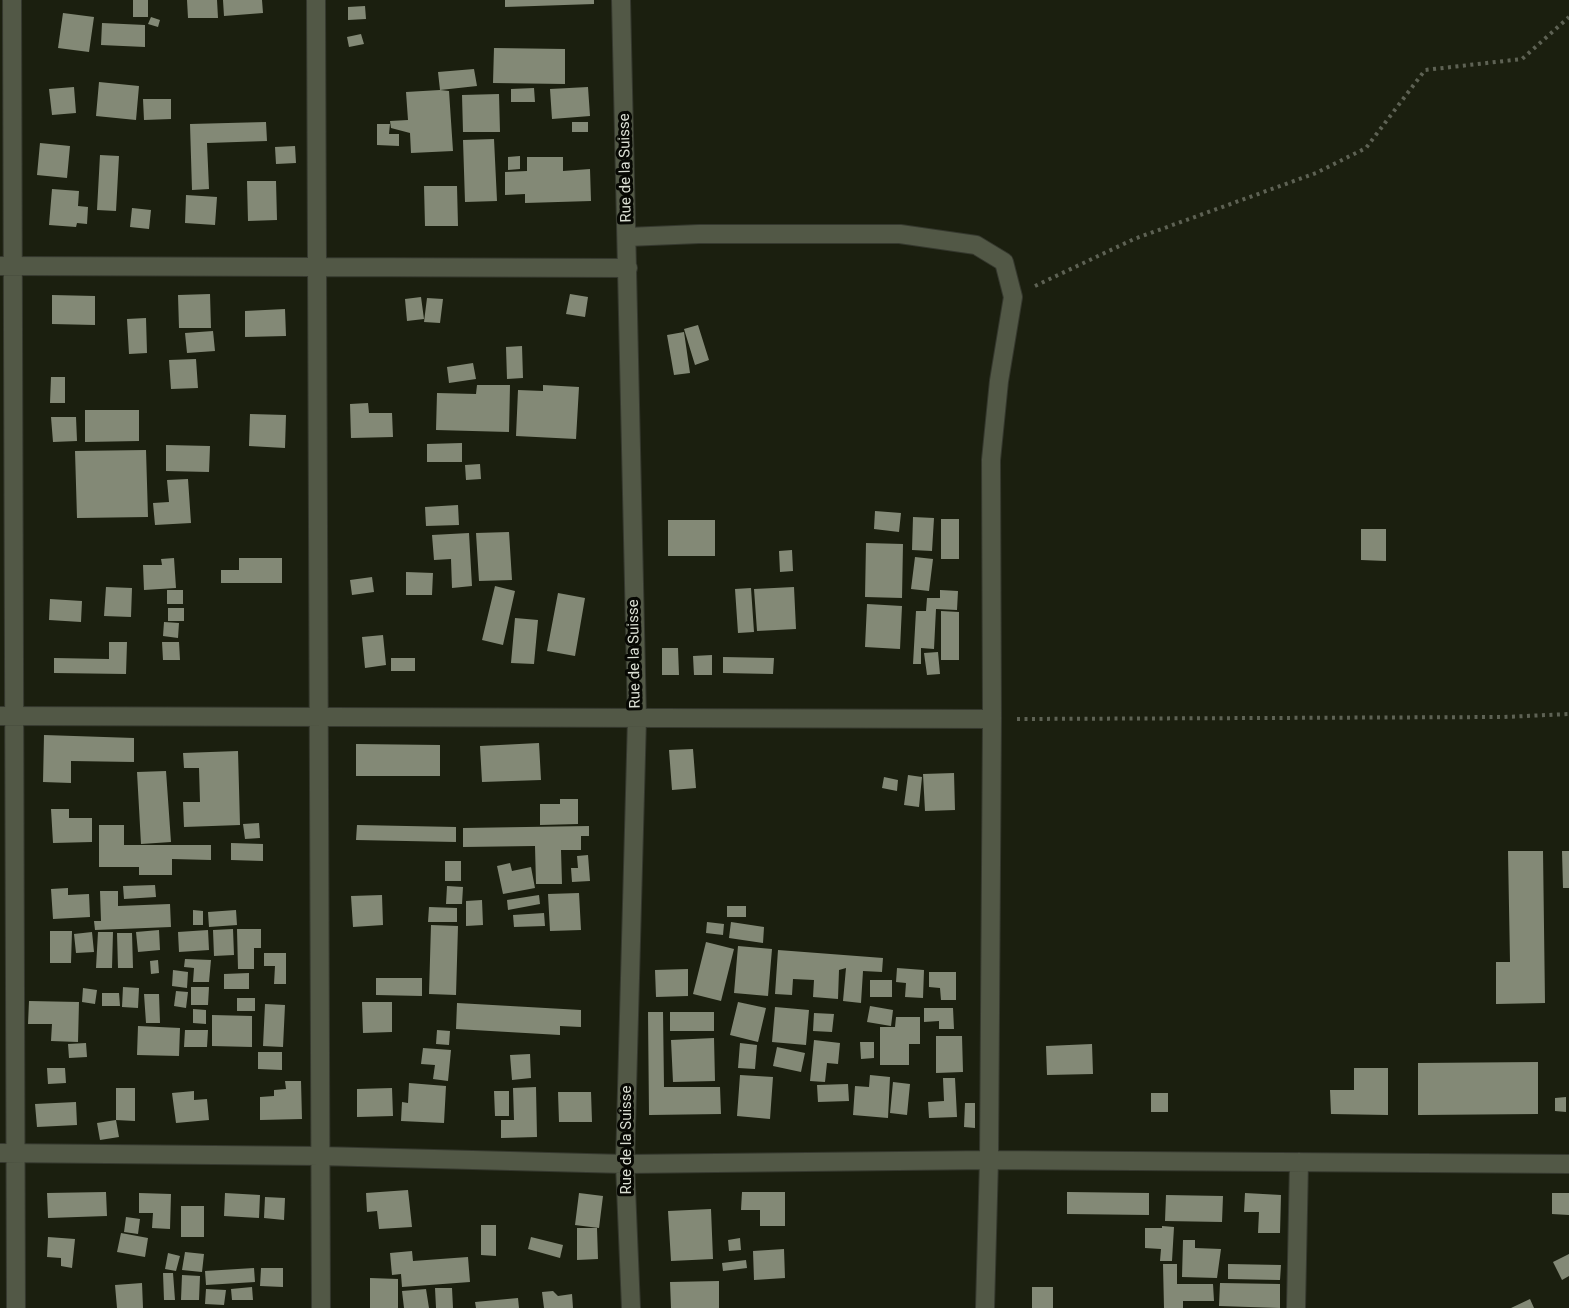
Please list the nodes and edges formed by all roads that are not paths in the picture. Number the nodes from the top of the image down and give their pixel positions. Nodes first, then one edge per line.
1 (12, 0) edge
2 (316, 0) edge
3 (621, 0) edge
4 (627, 237) junction
5 (6, 266) edge
6 (317, 268) junction
7 (628, 268) junction
8 (7, 716) edge
9 (319, 717) junction
10 (637, 718) junction
11 (992, 719) junction
12 (8, 1153) edge
13 (320, 1156) junction
14 (989, 1160) junction
15 (1299, 1162) junction
16 (625, 1164) junction
17 (1569, 1164) edge
18 (16, 1308) edge
19 (321, 1308) edge
20 (631, 1308) edge
21 (985, 1308) edge
22 (1296, 1308) edge

1 - 5 street
2 - 6 street
3 - 4 street, Rue de la Suisse
4 - 7 street, Rue de la Suisse
4 - 11 street
5 - 6 street
5 - 8 street
6 - 7 street
6 - 9 street
7 - 10 street, Rue de la Suisse
8 - 9 street
8 - 12 street
9 - 10 street
9 - 13 street
10 - 11 street
10 - 16 street, Rue de la Suisse
11 - 14 street
12 - 13 street
12 - 18 street
13 - 16 street
13 - 19 street
14 - 15 street
14 - 16 street
14 - 21 street
15 - 17 street
15 - 22 street
16 - 20 street, Rue de la Suisse

